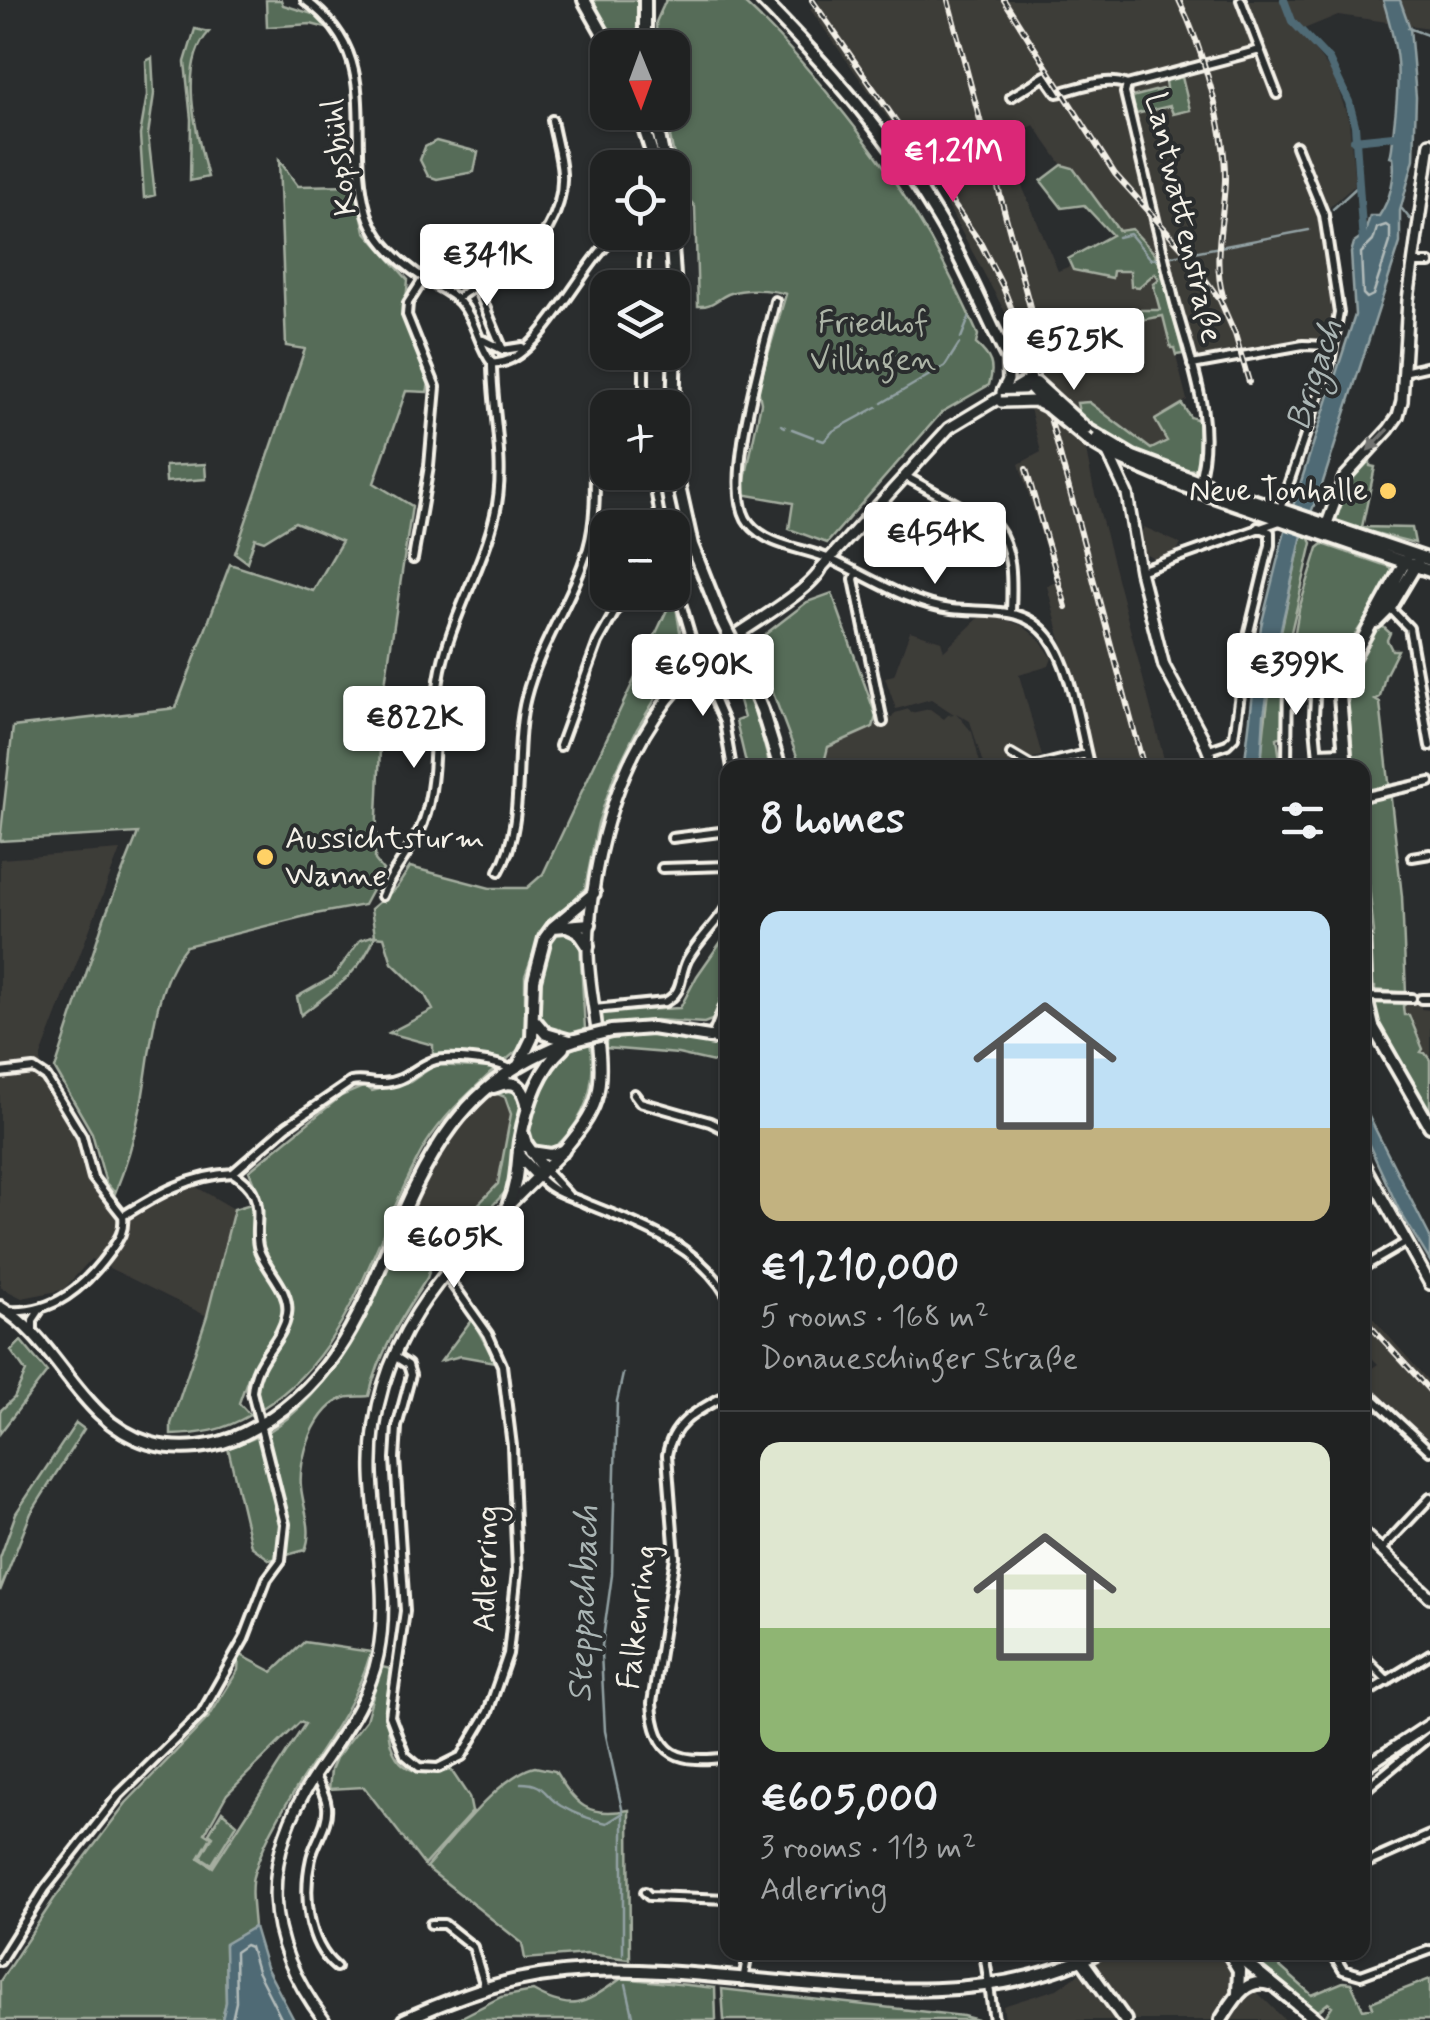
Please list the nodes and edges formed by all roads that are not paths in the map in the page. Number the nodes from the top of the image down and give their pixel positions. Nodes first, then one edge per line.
1 (306, 0) edge
2 (584, 0) edge
3 (645, 0) edge
4 (762, 0) edge
5 (1241, 0) edge
6 (601, 30) edge
7 (644, 30) edge
8 (1260, 50) junction
9 (1127, 85) junction
10 (1276, 94) dead end
11 (1011, 96) dead end
12 (552, 120) dead end
13 (1430, 143) edge
14 (1296, 146) dead end
15 (1424, 224) edge
16 (671, 250) edge
17 (1413, 263) junction
18 (1430, 264) edge
19 (644, 270) edge
20 (424, 278) junction
21 (476, 285) junction
22 (457, 299) junction
23 (775, 302) dead end
24 (482, 340) junction
25 (528, 344) junction
26 (1332, 346) junction
27 (503, 350) junction
28 (1007, 357) joint
29 (492, 362) junction
30 (1192, 365) junction
31 (1430, 366) edge
32 (1404, 372) junction
33 (1033, 383) junction
34 (1001, 398) junction
35 (1050, 409) junction
36 (1087, 435) junction
37 (1108, 453) junction
38 (1135, 462) junction
39 (905, 476) junction
40 (1197, 486) junction
41 (1126, 489) junction
42 (595, 490) edge
43 (1284, 516) junction
44 (1258, 528) junction
45 (1320, 529) junction
46 (414, 559) dead end
47 (1417, 560) edge
48 (826, 563) junction
49 (1140, 571) junction
50 (1430, 571) edge
51 (856, 572) junction
52 (1387, 605) junction
53 (616, 610) edge
54 (683, 610) edge
55 (1012, 612) junction
56 (699, 664) junction
57 (1288, 664) dead end
58 (1316, 677) dead end
59 (1426, 708) edge
60 (882, 722) dead end
61 (560, 746) dead end
62 (1430, 746) edge
63 (1209, 750) junction
64 (1343, 751) junction
65 (1318, 752) junction
66 (1011, 754) dead end
67 (1086, 754) junction
68 (731, 760) edge
69 (778, 760) edge
70 (1022, 760) edge
71 (1062, 760) edge
72 (1088, 760) edge
73 (1212, 760) edge
74 (1287, 760) edge
75 (1318, 760) edge
76 (1345, 760) edge
77 (1430, 782) edge
78 (1370, 795) edge
79 (720, 832) edge
80 (672, 838) dead end
81 (1430, 854) edge
82 (1412, 858) dead end
83 (720, 866) edge
84 (662, 868) dead end
85 (499, 871) dead end
86 (594, 892) junction
87 (382, 896) dead end
88 (720, 916) edge
89 (565, 921) junction
90 (591, 921) junction
91 (588, 946) junction
92 (1370, 997) edge
93 (1430, 1000) edge
94 (592, 1009) junction
95 (1370, 1020) edge
96 (535, 1021) junction
97 (720, 1039) edge
98 (573, 1040) junction
99 (514, 1068) junction
100 (0, 1072) edge
101 (484, 1092) junction
102 (634, 1094) dead end
103 (528, 1108) junction
104 (1430, 1126) edge
105 (720, 1127) edge
106 (563, 1151) junction
107 (526, 1154) junction
108 (232, 1173) junction
109 (542, 1173) junction
110 (1370, 1176) edge
111 (509, 1203) junction
112 (122, 1216) junction
113 (1405, 1243) junction
114 (1370, 1263) edge
115 (444, 1272) junction
116 (720, 1283) edge
117 (1430, 1284) edge
118 (42, 1308) junction
119 (3, 1309) edge
120 (33, 1334) junction
121 (393, 1356) junction
122 (1370, 1395) edge
123 (720, 1399) edge
124 (262, 1425) junction
125 (1430, 1451) edge
126 (1430, 1498) edge
127 (1370, 1540) edge
128 (1381, 1550) junction
129 (1430, 1597) edge
130 (1430, 1654) edge
131 (1370, 1663) edge
132 (1388, 1681) junction
133 (1370, 1691) edge
134 (1430, 1724) edge
135 (1430, 1736) edge
136 (720, 1758) edge
137 (1370, 1764) edge
138 (314, 1776) junction
139 (1370, 1785) edge
140 (1430, 1836) edge
141 (1370, 1862) edge
142 (645, 1892) dead end
143 (720, 1898) edge
144 (431, 1924) dead end
145 (1430, 1950) edge
146 (747, 1960) edge
147 (985, 1960) edge
148 (1088, 1960) edge
149 (1234, 1960) edge
150 (1242, 1960) edge
151 (1337, 1960) edge
152 (0, 1961) edge
153 (1084, 1963) junction
154 (336, 1967) dead end
155 (743, 1982) junction
156 (485, 1987) junction
157 (1036, 1988) dead end
158 (1279, 1988) junction
159 (1008, 1996) dead end
160 (1238, 1996) junction
161 (992, 2000) junction
162 (978, 2001) dead end
163 (886, 2002) dead end
164 (323, 2020) edge
165 (404, 2020) edge
166 (994, 2020) edge
167 (1125, 2020) edge
168 (1221, 2020) edge
169 (1317, 2020) edge

1 - 20 street, Kopsbühl
2 - 6 main road
3 - 7 main road
4 - 28 main road
5 - 8 street
8 - 9 street
8 - 10 street
9 - 11 street, Lantwattenstraße
9 - 30 street, Lantwattenstraße
12 - 21 street
13 - 15 street
14 - 26 street
15 - 17 street
16 - 69 main road, bridge
17 - 18 street
17 - 32 street
19 - 25 street
20 - 22 street, Kopsbühl
20 - 46 street
21 - 22 street
21 - 27 street
22 - 24 street, Kopsbühl
23 - 48 street
24 - 27 street
24 - 29 street, Kopsbühl
25 - 27 street
25 - 29 street
26 - 30 street
26 - 43 street
28 - 34 street
29 - 87 street
30 - 40 street, Lantwattenstraße
31 - 32 street
32 -> 45 street
33 - 34 street, bridge
33 - 34 street
33 - 35 main road, bridge
33 - 36 main road, bridge
34 - 35 street, bridge
34 - 39 street
35 - 36 main road, bridge
36 - 37 main road
36 - 38 main road
37 - 38 main road
37 - 41 street
38 - 40 main road
38 - 41 street
39 - 48 street
39 - 55 street
40 - 43 main road
41 - 49 street
42 - 85 street
43 - 44 street
43 - 45 main road
44 - 49 street
44 - 63 street
45 - 47 main road
47 - 50 main road
47 - 52 main road
47 - 52 main road
48 - 51 street
48 - 56 street
49 - 63 street
51 - 55 street
51 - 60 street
52 - 59 street
52 - 64 main road
53 - 61 street
54 - 56 street
55 - 67 street
56 - 68 street
56 - 86 street
57 - 74 street
58 - 65 street
59 - 62 street
63 - 73 street
64 - 65 street
64 - 76 main road
65 - 75 street
66 - 70 street
67 - 71 street
67 - 72 street
77 - 78 street
79 - 80 street
81 - 82 street
83 - 84 street
86 - 89 main road
86 - 90 street
88 - 94 street
89 - 90 main road
89 - 91 main road
89 - 96 main road
90 - 91 street
91 - 94 street
92 - 93 street
94 - 106 street
95 - 104 main road
96 - 98 main road
96 - 99 main road
97 - 98 main road, bridge
98 - 99 main road
98 - 103 main road
99 - 101 main road
99 - 108 street
100 - 112 street
101 - 103 main road
101 - 124 main road
102 - 105 street
103 - 107 main road
106 - 107 main road
106 - 109 street
107 - 109 main road
107 - 111 main road
108 - 112 street
108 - 124 street
109 - 111 street
109 - 116 street
110 - 113 street
111 - 115 street
112 - 118 street
113 - 114 street
113 - 117 street
115 - 121 street
115 - 121 street, Adlerring
118 - 119 street
118 - 120 street
119 - 120 main road
120 - 124 main road
121 - 138 street
122 - 125 street
123 - 136 street, Falkenring
124 - 152 street
126 - 128 street
127 - 128 street
128 - 129 street
130 - 132 street
131 - 132 street
132 - 133 street
134 - 137 street
135 - 139 street
138 - 154 street
138 - 164 street
140 - 141 street
142 - 143 street
144 - 156 street
145 - 151 street
146 - 155 street
147 - 161 street
148 - 153 main road
149 - 160 main road
150 - 158 main road
153 - 157 main road
153 - 167 main road
155 - 156 main road
155 - 163 main road
156 - 165 main road
158 - 160 main road
158 - 169 main road
159 - 161 main road
160 - 168 main road
161 - 162 main road
161 - 166 street

